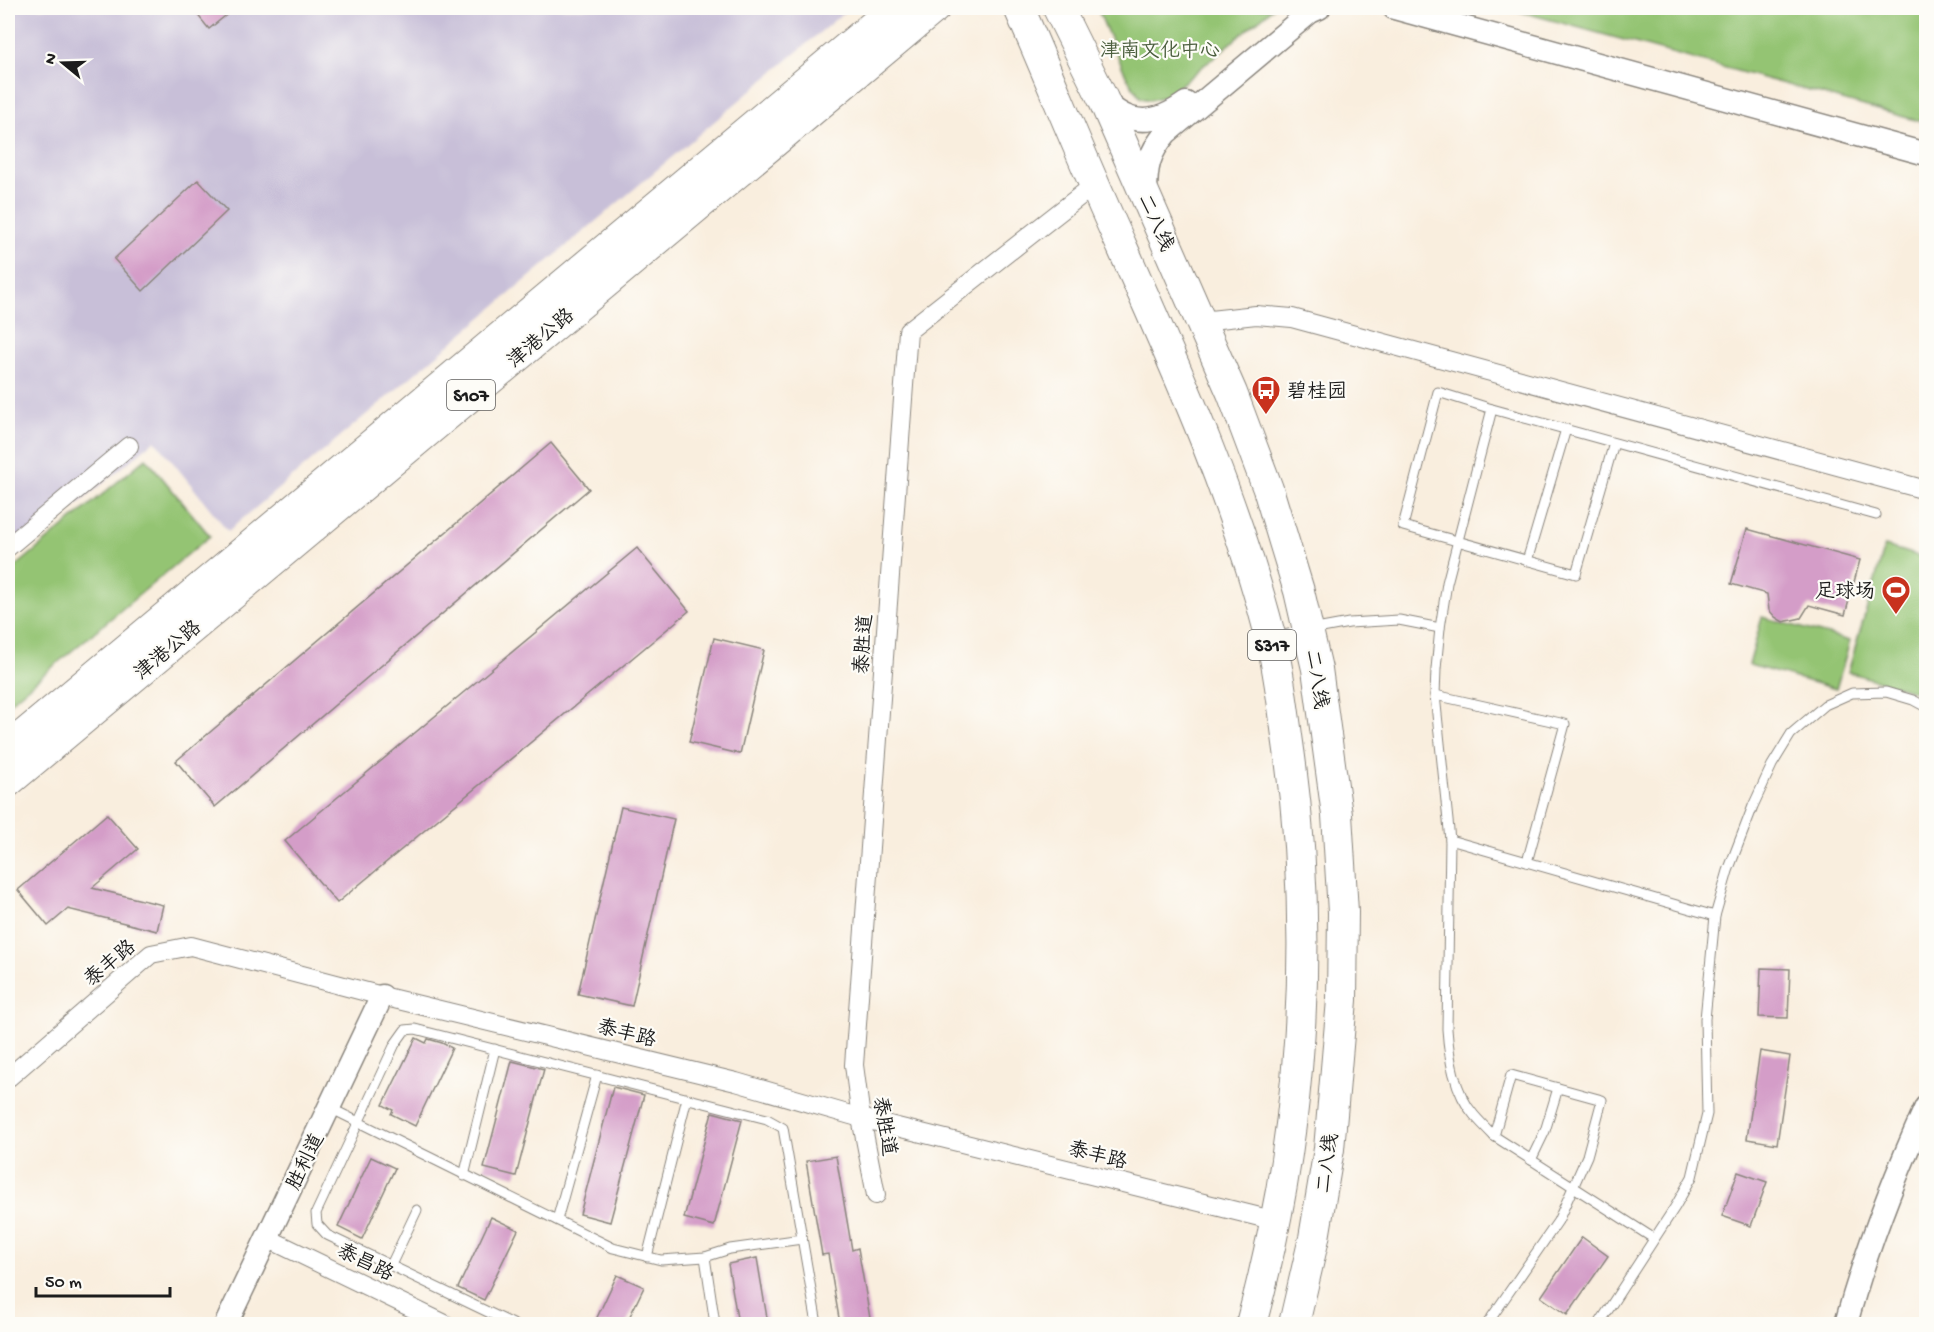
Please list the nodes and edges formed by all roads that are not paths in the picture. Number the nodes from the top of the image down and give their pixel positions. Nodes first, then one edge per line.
1 (894, 8) edge
2 (935, 8) edge
3 (1019, 8) edge
4 (1058, 8) edge
5 (1070, 8) edge
6 (1300, 8) edge
7 (1318, 8) edge
8 (1394, 8) edge
9 (1440, 8) edge
10 (1103, 99) junction
11 (1926, 142) edge
12 (1926, 154) edge
13 (1094, 185) junction
14 (1146, 196) junction
15 (1201, 321) junction
16 (1492, 409) junction
17 (1566, 429) junction
18 (1614, 443) junction
19 (129, 446) dead end
20 (1926, 490) edge
21 (1876, 515) dead end
22 (1458, 542) junction
23 (8, 547) edge
24 (1527, 561) junction
25 (1440, 628) junction
26 (1310, 631) junction
27 (1271, 638) junction
28 (1435, 695) junction
29 (1926, 707) edge
30 (8, 748) edge
31 (8, 782) edge
32 (1449, 840) junction
33 (1527, 862) junction
34 (1715, 916) junction
35 (388, 997) junction
36 (495, 1049) junction
37 (597, 1075) junction
38 (8, 1078) edge
39 (1558, 1088) junction
40 (687, 1098) junction
41 (1926, 1107) edge
42 (342, 1115) junction
43 (861, 1118) junction
44 (1926, 1131) edge
45 (1494, 1136) junction
46 (1531, 1160) junction
47 (464, 1176) junction
48 (1573, 1188) junction
49 (876, 1195) dead end
50 (417, 1210) dead end
51 (557, 1220) junction
52 (1276, 1221) junction
53 (1653, 1238) junction
54 (802, 1239) junction
55 (272, 1240) junction
56 (647, 1257) junction
57 (705, 1257) junction
58 (391, 1265) junction
59 (226, 1324) edge
60 (237, 1324) edge
61 (444, 1324) edge
62 (513, 1324) edge
63 (715, 1324) edge
64 (817, 1324) edge
65 (1251, 1324) edge
66 (1294, 1324) edge
67 (1487, 1324) edge
68 (1599, 1324) edge
69 (1846, 1324) edge
70 (1856, 1324) edge

1 - 30 main road, 津港公路 / S107
2 - 31 main road, 津港公路 / S107
3 - 13 main road, 二八线 / S317
4 - 10 main road, 二八线 / S317
5 - 10 main road
6 - 10 street
7 - 14 street
8 - 12 street
9 - 11 street
10 - 14 main road, 二八线 / S317
13 - 27 main road, 二八线 / S317
13 - 43 street, 泰胜道
14 - 15 main road, 二八线 / S317
15 - 20 street
15 - 26 main road, 二八线 / S317
16 - 17 lane
16 - 22 lane
16 - 22 lane
17 - 18 lane
17 - 24 lane
18 - 21 lane
18 - 24 lane
19 - 23 street
22 - 24 lane
22 - 25 lane
25 - 26 lane
25 - 28 lane
26 - 27 lane
26 - 66 main road, 二八线 / S317
27 - 52 main road, 二八线 / S317
28 - 32 lane
28 - 33 lane
29 - 34 lane
32 - 33 lane
32 - 45 lane
33 - 34 lane
34 - 53 lane
35 - 38 street, 泰丰路
35 - 42 street, 胜利道
35 - 43 street, 泰丰路
36 - 37 lane
36 - 42 lane
36 - 47 lane
37 - 40 lane
37 - 51 lane
39 - 45 lane
39 - 46 lane
39 - 48 lane
40 - 54 lane
40 - 56 lane
41 - 69 street
42 - 47 lane
42 - 55 street, 胜利道
42 - 58 lane
43 - 49 street, 泰胜道
43 - 52 street, 泰丰路
44 - 70 street
45 - 46 lane
46 - 48 lane
47 - 51 lane
48 - 53 lane
48 - 67 lane
50 - 58 lane
51 - 56 lane
52 - 65 main road, 二八线 / S317
53 - 68 lane
54 - 57 lane
54 - 64 lane
55 - 59 street, 胜利道
55 - 60 street, 胜利道
55 - 61 street, 泰昌路
56 - 57 lane
57 - 63 lane
58 - 62 lane

